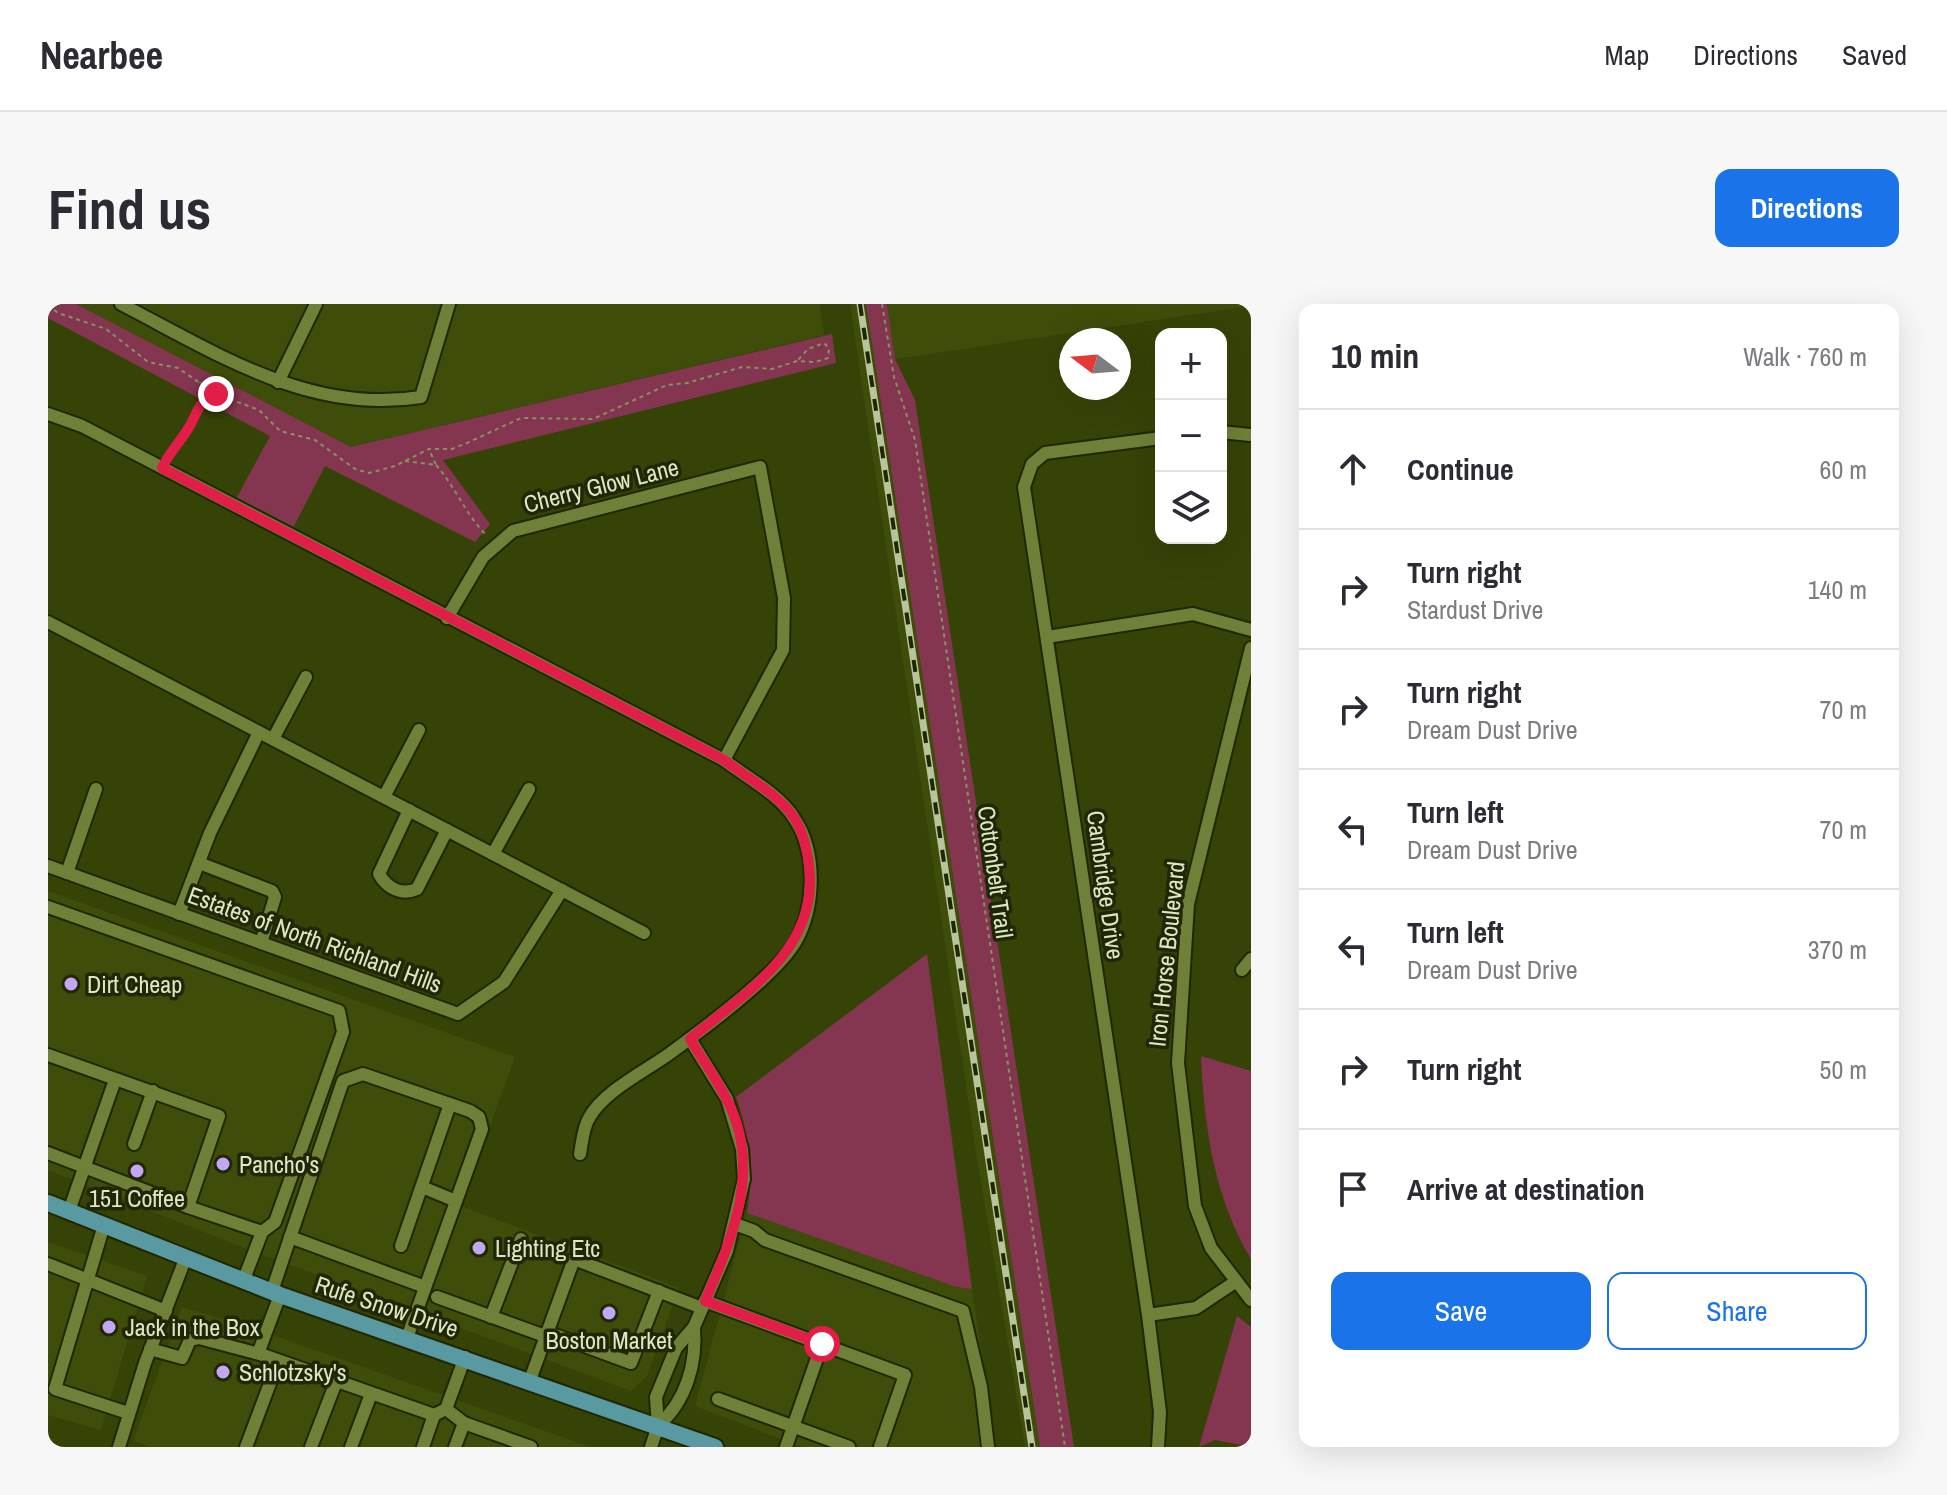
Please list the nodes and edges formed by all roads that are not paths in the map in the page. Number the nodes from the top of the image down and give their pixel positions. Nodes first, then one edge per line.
1 (121, 304) edge
2 (316, 304) edge
3 (449, 304) edge
4 (278, 382) junction
5 (48, 414) edge
6 (1227, 433) edge
7 (1250, 435) edge
8 (1155, 439) edge
9 (447, 618) junction
10 (48, 622) edge
11 (1251, 630) edge
12 (1047, 637) junction
13 (1251, 648) edge
14 (306, 677) dead end
15 (419, 730) dead end
16 (259, 732) junction
17 (273, 739) junction
18 (724, 760) junction
19 (96, 789) dead end
20 (529, 789) dead end
21 (384, 797) junction
22 (409, 810) junction
23 (447, 830) junction
24 (493, 854) junction
25 (199, 863) junction
26 (48, 866) edge
27 (67, 873) junction
28 (562, 890) junction
29 (48, 907) edge
30 (179, 914) junction
31 (644, 933) dead end
32 (261, 943) junction
33 (690, 1039) junction
34 (48, 1055) edge
35 (115, 1080) junction
36 (153, 1091) junction
37 (450, 1104) junction
38 (134, 1144) dead end
39 (48, 1153) edge
40 (580, 1154) dead end
41 (84, 1168) junction
42 (422, 1187) junction
43 (456, 1201) junction
44 (48, 1203) edge
45 (188, 1207) junction
46 (69, 1211) junction
47 (735, 1224) junction
48 (104, 1225) junction
49 (262, 1232) junction
50 (290, 1237) junction
51 (521, 1239) dead end
52 (401, 1246) dead end
53 (186, 1257) junction
54 (48, 1264) edge
55 (86, 1279) junction
56 (244, 1279) junction
57 (1235, 1282) junction
58 (425, 1287) junction
59 (659, 1291) junction
60 (276, 1293) junction
61 (437, 1297) dead end
62 (1251, 1300) edge
63 (704, 1305) junction
64 (166, 1311) junction
65 (1148, 1315) junction
66 (491, 1317) junction
67 (694, 1327) junction
68 (546, 1334) junction
69 (407, 1338) junction
70 (822, 1344) junction
71 (150, 1349) junction
72 (263, 1355) junction
73 (465, 1357) junction
74 (278, 1362) junction
75 (530, 1380) junction
76 (336, 1382) junction
77 (371, 1394) junction
78 (718, 1399) dead end
79 (440, 1412) junction
80 (128, 1413) junction
81 (464, 1423) junction
82 (658, 1426) junction
83 (793, 1426) junction
84 (119, 1447) edge
85 (246, 1447) edge
86 (311, 1447) edge
87 (351, 1447) edge
88 (423, 1447) edge
89 (455, 1447) edge
90 (531, 1447) edge
91 (651, 1447) edge
92 (715, 1447) edge
93 (786, 1447) edge
94 (849, 1447) edge
95 (880, 1447) edge
96 (988, 1447) edge
97 (1158, 1447) edge

1 - 4 street
2 - 4 street
3 - 4 street
5 - 9 street
6 - 7 street
8 - 12 street, Cambridge Drive
9 - 18 street
9 - 18 street, Cherry Glow Lane
10 - 16 street
11 - 12 street
12 - 65 street, Cambridge Drive
13 - 57 street, Iron Horse Boulevard
14 - 17 street
15 - 21 street
16 - 17 street
16 - 25 street
17 - 21 street
18 - 33 street
19 - 27 street
20 - 24 street
21 - 22 street
22 - 23 street
22 - 23 street
23 - 24 street
24 - 28 street
25 - 30 street
25 - 32 street
26 - 27 street, Estates of North Richland Hills
27 - 30 street, Estates of North Richland Hills
28 - 31 street
28 - 32 street, Estates of North Richland Hills
29 - 49 street
30 - 32 street, Estates of North Richland Hills
33 - 40 street
33 - 47 street
34 - 35 street
35 - 36 street
35 - 41 street
36 - 38 street
36 - 45 street
37 - 42 street
37 - 43 street
37 - 50 street
39 - 41 street
41 - 45 street
41 - 46 street
42 - 43 street
42 - 52 street
43 - 58 street
44 - 46 main road, Rufe Snow Drive
45 - 49 street
46 - 48 main road, Rufe Snow Drive
47 - 63 street
47 - 96 street
48 - 53 main road, Rufe Snow Drive
48 - 55 street
49 - 56 street
50 - 58 street
50 - 60 street
51 - 66 street
53 - 56 main road, Rufe Snow Drive
53 - 64 street
54 - 55 street
55 - 64 street
55 - 80 street
56 - 60 main road, Rufe Snow Drive
57 - 62 street, Iron Horse Boulevard
57 - 65 street
58 - 69 street
59 - 63 street
59 - 68 street
59 - 68 street
60 - 69 main road, Rufe Snow Drive
60 - 72 street
61 - 66 street
63 - 67 street
63 - 70 street
64 - 71 street
65 - 97 street, Cambridge Drive
66 - 68 street
67 - 82 street
67 - 82 street
68 - 75 street
69 - 73 main road, Rufe Snow Drive
70 - 83 street
70 - 95 street
71 - 72 street
71 - 80 street
72 - 74 street
73 - 75 main road, Rufe Snow Drive
73 - 79 street
74 - 76 street
74 - 85 street
75 - 82 main road, Rufe Snow Drive
76 - 77 street
76 - 86 street
77 - 79 street
77 - 87 street
78 - 83 street
79 - 81 street
79 - 88 street
80 - 84 street
81 - 89 street
81 - 90 street
82 - 91 street
82 - 92 main road, Rufe Snow Drive
83 - 93 street
83 - 94 street

